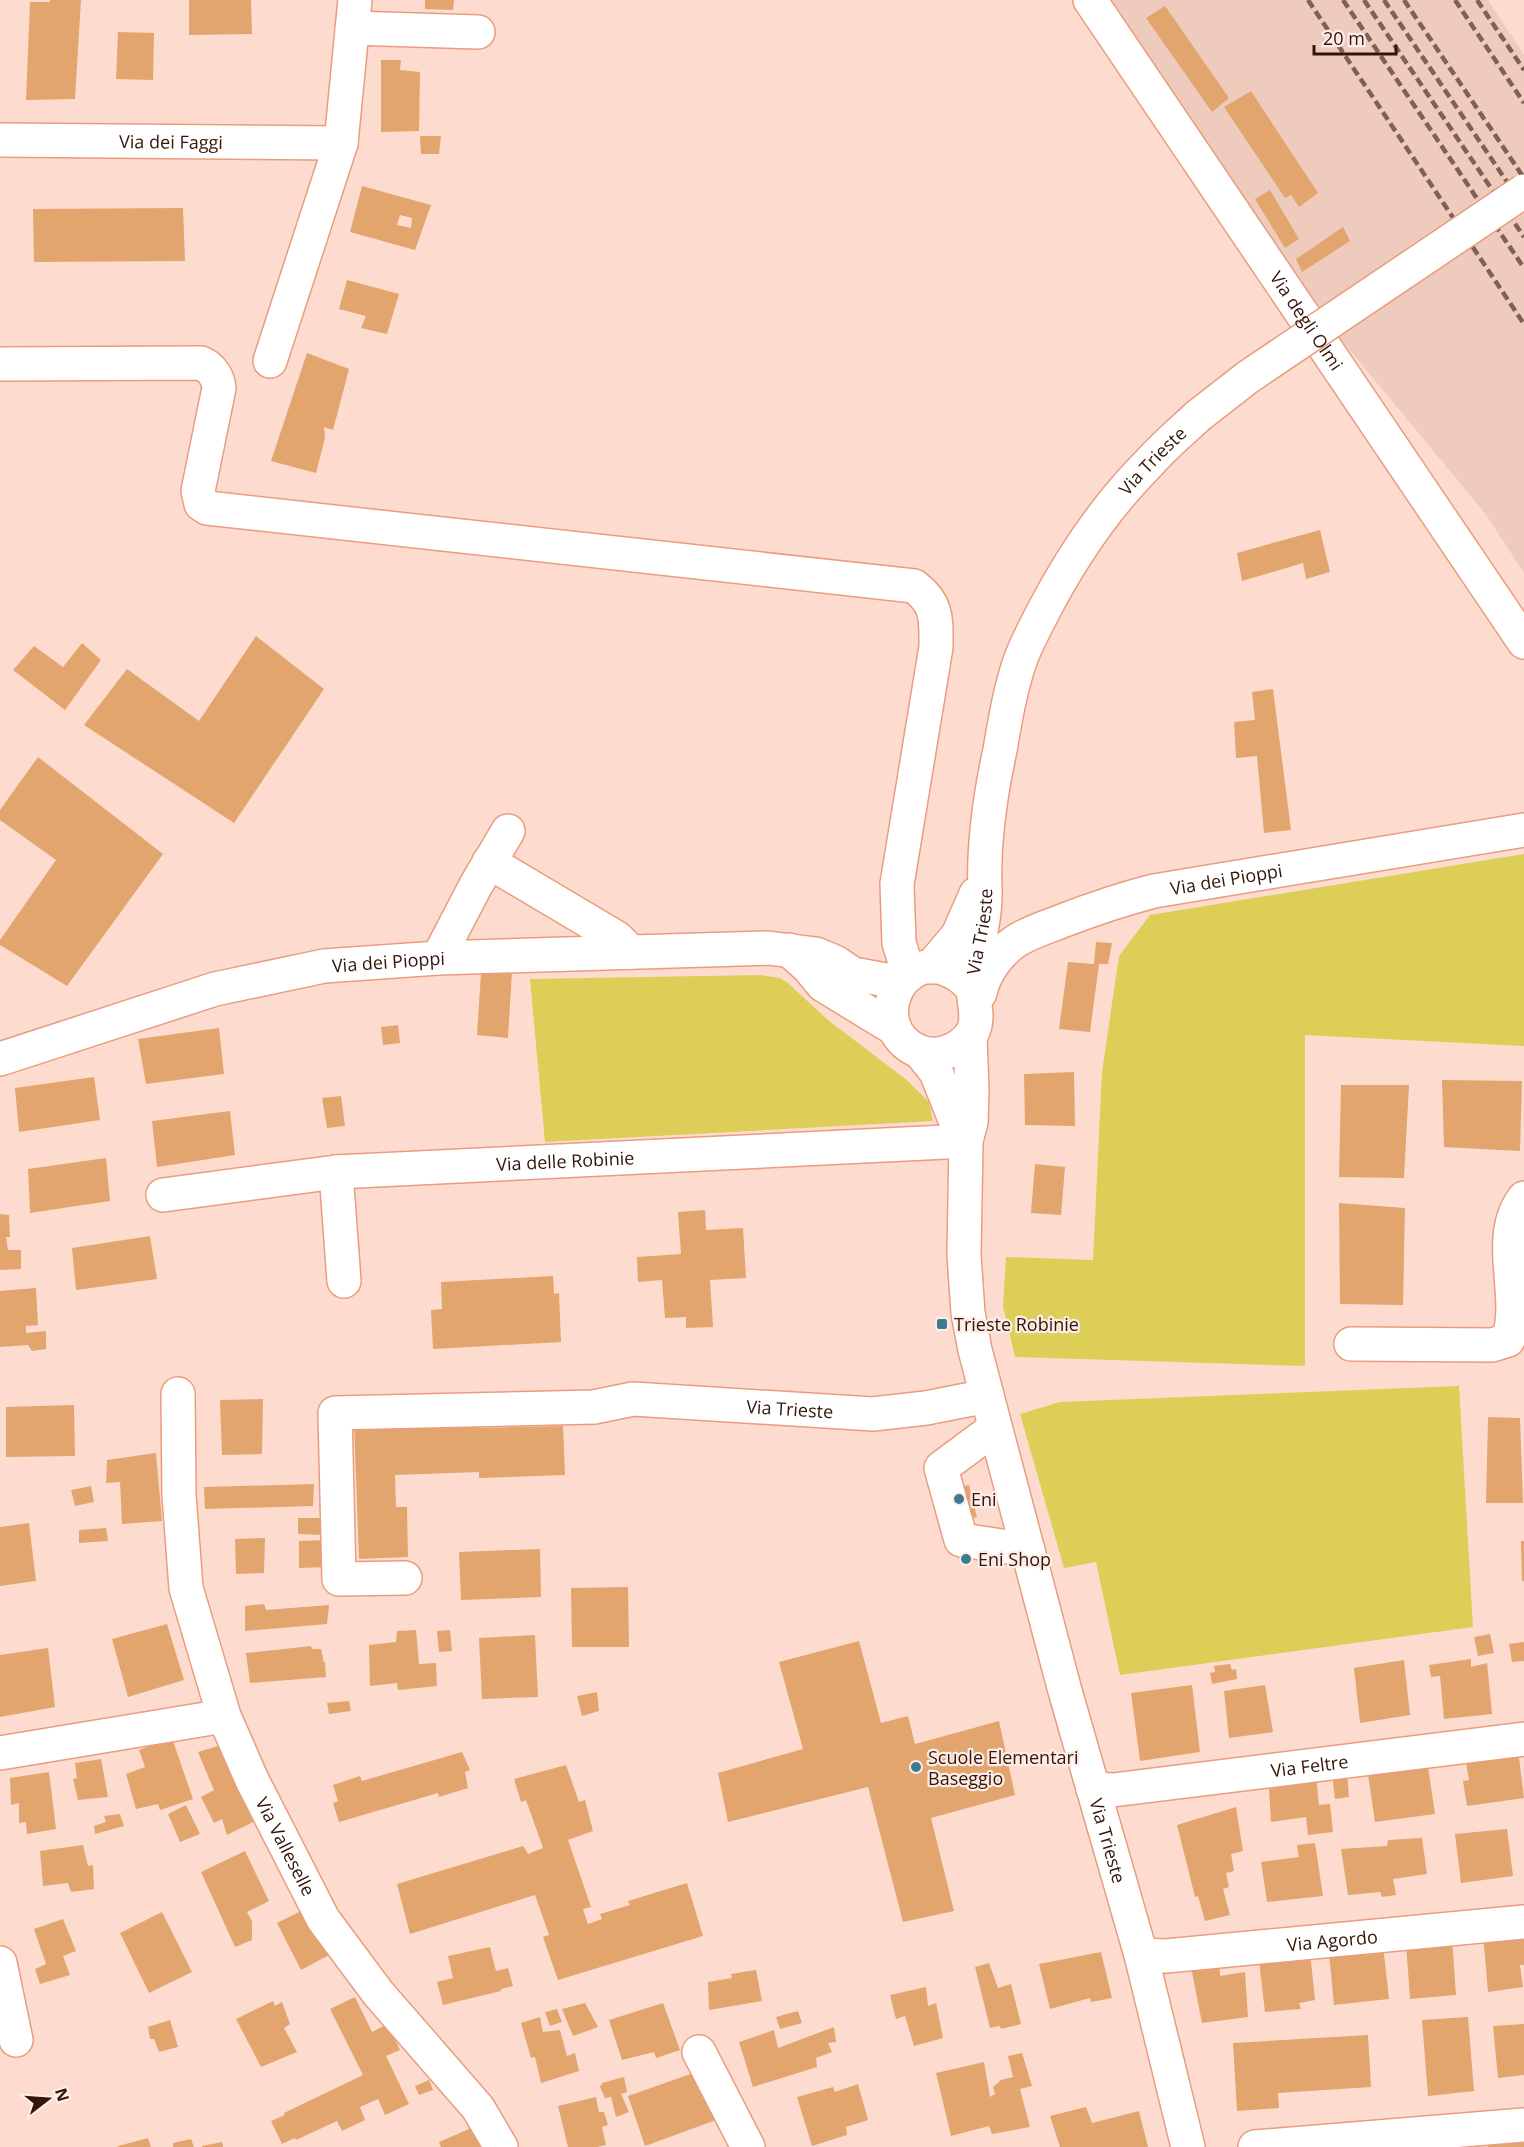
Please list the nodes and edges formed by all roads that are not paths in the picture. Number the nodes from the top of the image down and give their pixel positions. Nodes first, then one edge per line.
1 (1090, 0) edge
2 (354, 14) edge
3 (478, 32) dead end
4 (0, 140) edge
5 (341, 143) junction
6 (1524, 190) edge
7 (270, 361) dead end
8 (0, 364) edge
9 (1524, 642) edge
10 (1524, 830) edge
11 (508, 831) dead end
12 (489, 862) junction
13 (981, 893) junction
14 (789, 950) junction
15 (631, 952) junction
16 (438, 958) junction
17 (917, 972) junction
18 (973, 1011) junction
19 (895, 1029) junction
20 (920, 1052) junction
21 (0, 1059) edge
22 (966, 1141) junction
23 (336, 1172) junction
24 (163, 1195) dead end
25 (1524, 1198) edge
26 (344, 1281) dead end
27 (1351, 1344) dead end
28 (178, 1394) dead end
29 (987, 1396) junction
30 (995, 1428) junction
31 (1028, 1550) junction
32 (405, 1578) dead end
33 (224, 1716) junction
34 (1524, 1739) edge
35 (0, 1752) edge
36 (1093, 1789) junction
37 (1524, 1922) edge
38 (1141, 1955) junction
39 (0, 1963) edge
40 (16, 2040) dead end
41 (699, 2052) dead end
42 (1524, 2125) edge
43 (501, 2147) edge
44 (748, 2147) edge
45 (1188, 2147) edge
46 (1256, 2147) edge

1 - 9 street, Via degli Olmi
2 - 3 street
2 - 5 street
4 - 5 street, Via dei Faggi
5 - 7 street
6 - 13 street, Via Trieste, bridge
8 - 17 street
10 - 18 street, Via dei Pioppi
11 - 12 street
12 - 15 street
12 - 16 street
13 - 17 street, Via Trieste
13 - 18 street, Via Trieste
14 - 15 street, Via dei Pioppi
14 - 17 street, Via dei Pioppi
14 - 19 street
15 - 16 street, Via dei Pioppi
16 - 21 street, Via dei Pioppi
17 - 18 street, Via Trieste
17 - 19 street, Via Trieste
18 - 20 street
18 - 22 street, Via Trieste
19 - 20 street, Via Trieste
20 - 22 street, Via Trieste
22 - 23 street, Via delle Robinie
22 - 29 street, Via Trieste
23 - 24 street, Via delle Robinie
23 - 26 street
25 - 27 street
28 - 33 street, Via Valleselle
29 - 30 street, Via Trieste
29 - 32 street, Via Trieste
30 - 31 street, Via Trieste
30 - 31 street
31 - 36 street, Via Trieste
33 - 35 street
33 - 43 street, Via Valleselle
34 - 36 street, Via Feltre
36 - 38 street, Via Trieste
37 - 38 street, Via Agordo
38 - 45 street, Via Trieste
39 - 40 street
41 - 44 street
42 - 46 street

